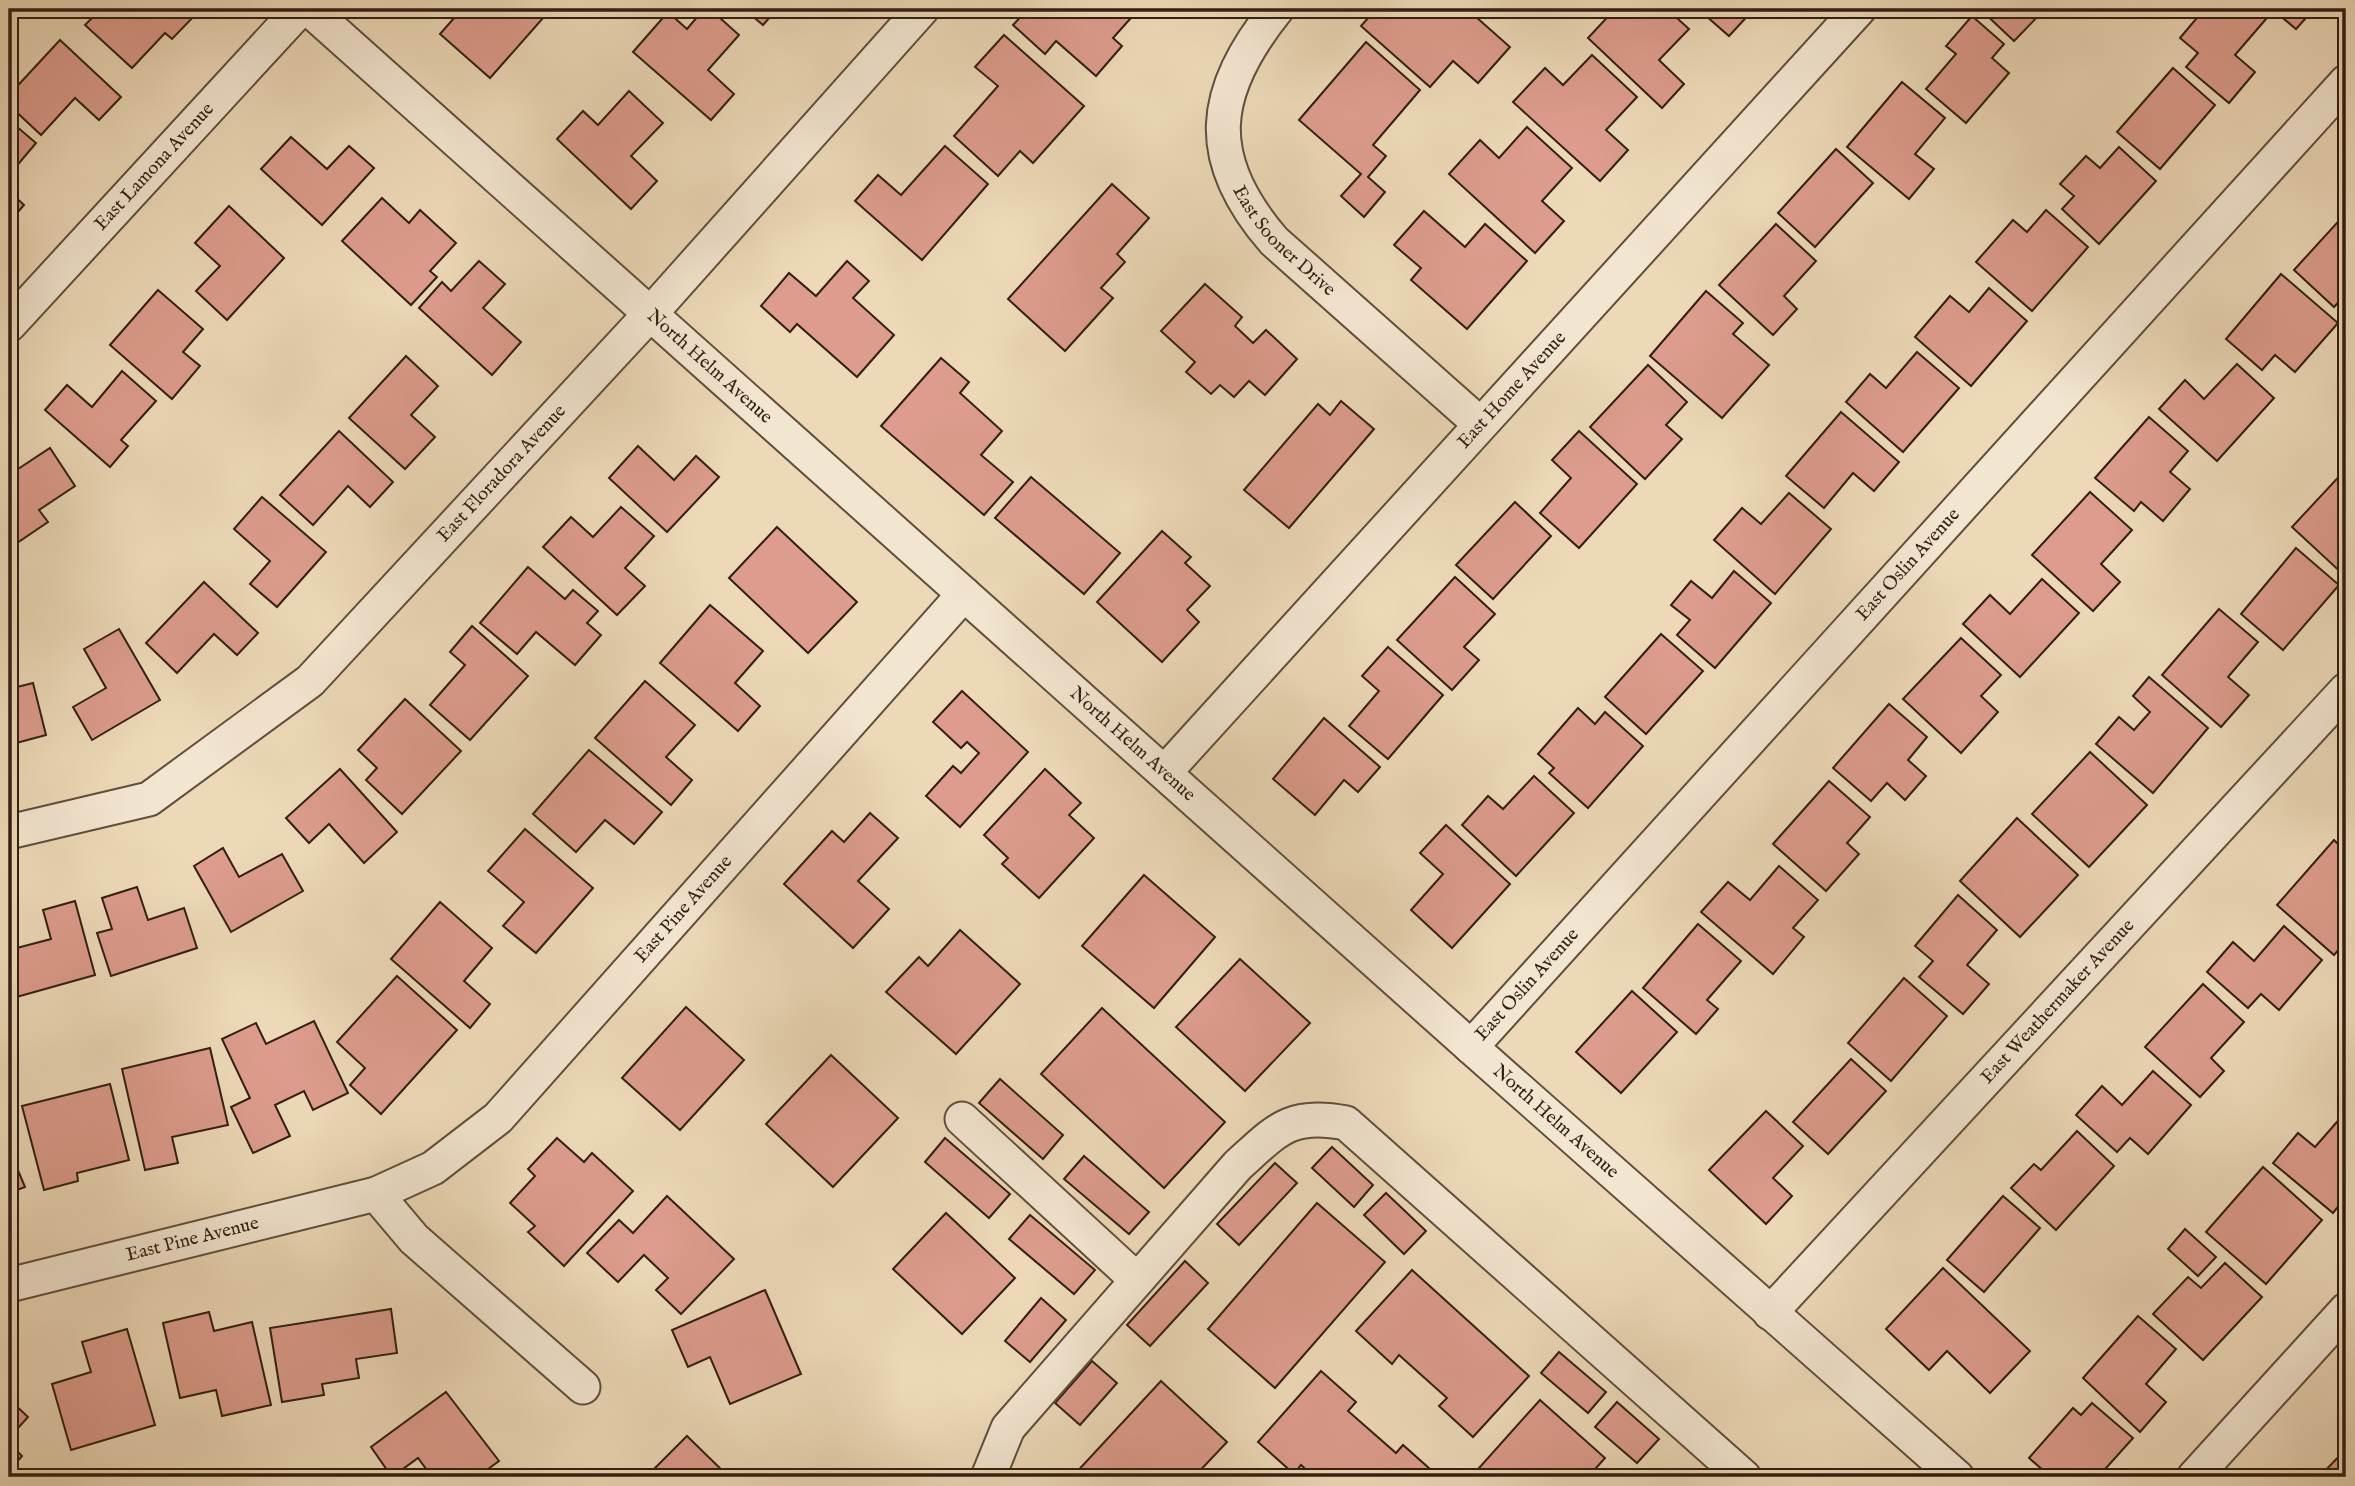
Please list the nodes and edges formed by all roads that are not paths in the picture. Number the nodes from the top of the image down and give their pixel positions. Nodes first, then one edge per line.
1 (300, 9) edge
2 (309, 9) edge
3 (922, 9) edge
4 (1277, 9) edge
5 (1859, 9) edge
6 (2346, 82) edge
7 (650, 314) junction
8 (9, 325) edge
9 (1480, 425) junction
10 (964, 594) junction
11 (2346, 690) edge
12 (1165, 772) junction
13 (9, 832) edge
14 (1471, 1047) junction
15 (962, 1119) dead end
16 (376, 1195) junction
17 (1137, 1280) junction
18 (9, 1285) edge
19 (2346, 1310) edge
20 (1770, 1313) junction
21 (583, 1387) dead end
22 (988, 1477) edge
23 (1744, 1477) edge
24 (1957, 1477) edge
25 (2193, 1477) edge

1 - 8 street, East Lamona Avenue
2 - 7 street, North Helm Avenue
3 - 7 street, East Floradora Avenue
4 - 9 street, East Sooner Drive
5 - 9 street, East Home Avenue
6 - 14 street, East Oslin Avenue
7 - 10 street, North Helm Avenue
7 - 13 street, East Floradora Avenue
9 - 12 street, East Home Avenue
10 - 12 street, North Helm Avenue
10 - 16 street, East Pine Avenue
11 - 20 street, East Weathermaker Avenue
12 - 14 street, North Helm Avenue
14 - 20 street, North Helm Avenue
15 - 17 street
16 - 18 street, East Pine Avenue
16 - 21 street
17 - 22 street
17 - 23 street
19 - 25 street
20 - 24 street, North Helm Avenue

